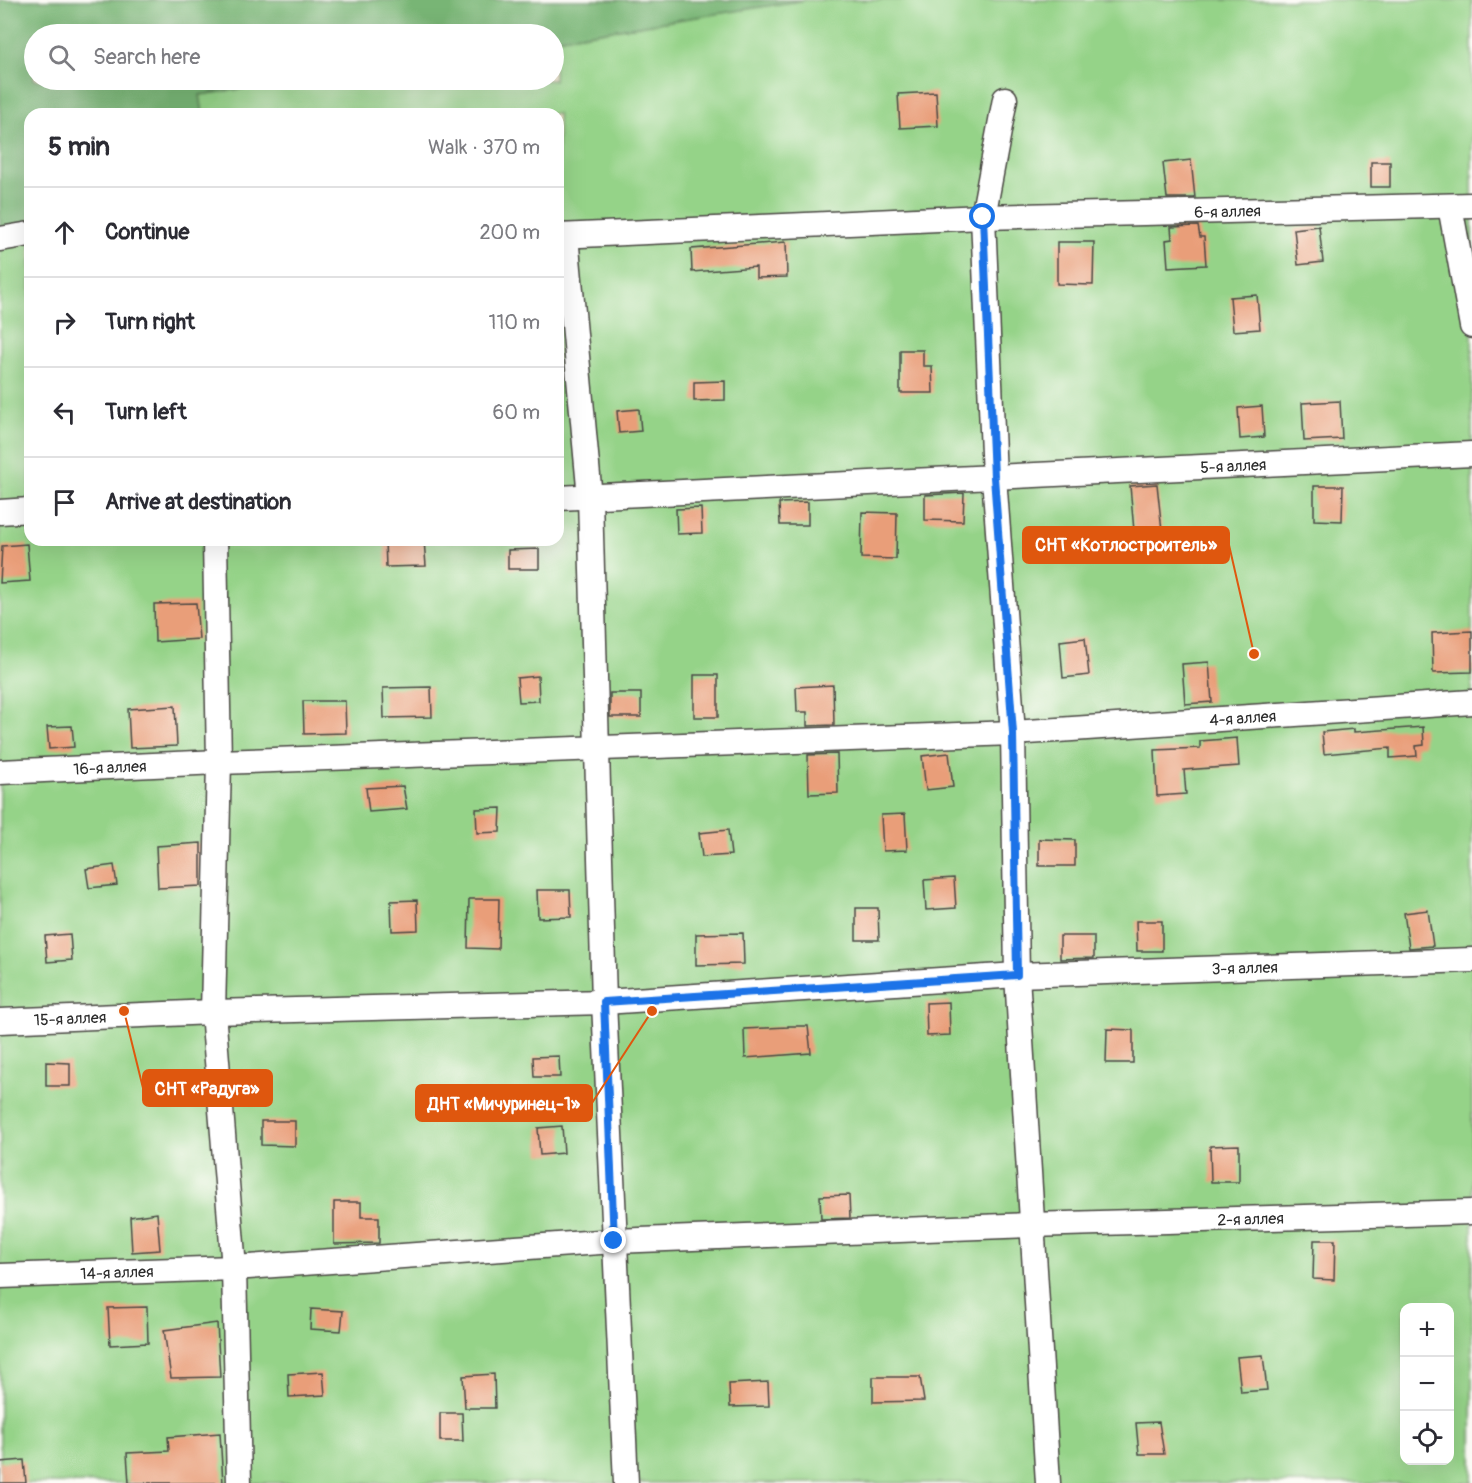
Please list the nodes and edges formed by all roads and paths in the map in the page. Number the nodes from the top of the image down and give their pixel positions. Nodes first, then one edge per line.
1 (1005, 99) dead end
2 (1461, 205) edge
3 (983, 217) junction
4 (24, 235) edge
5 (564, 236) edge
6 (0, 239) edge
7 (564, 255) edge
8 (1472, 326) edge
9 (1472, 454) edge
10 (994, 477) junction
11 (564, 498) edge
12 (590, 498) junction
13 (24, 510) edge
14 (0, 512) edge
15 (215, 546) edge
16 (1472, 702) edge
17 (1013, 733) junction
18 (598, 749) junction
19 (219, 762) junction
20 (0, 772) edge
21 (1472, 960) edge
22 (1017, 975) junction
23 (604, 1002) junction
24 (213, 1012) junction
25 (0, 1021) edge
26 (1472, 1212) edge
27 (1031, 1225) junction
28 (614, 1241) junction
29 (234, 1268) junction
30 (0, 1276) edge
31 (239, 1483) edge
32 (626, 1483) edge
33 (1048, 1483) edge

1 - 3 street
2 - 3 street, 6-я аллея
2 - 8 street
3 - 5 street, 6-я аллея
3 - 10 street
4 - 6 street
7 - 12 street
9 - 10 street, 5-я аллея
10 - 12 street, 5-я аллея
10 - 17 street
11 - 12 street, 5-я аллея
12 - 18 street
13 - 14 street
15 - 19 street
16 - 17 street, 4-я аллея
17 - 18 street, 4-я аллея
17 - 22 street
18 - 19 street, 16-я аллея
18 - 23 street
19 - 20 street, 16-я аллея
19 - 24 street
21 - 22 street, 3-я аллея
22 - 23 street, 3-я аллея
22 - 27 street
23 - 24 street, 15-я аллея
23 - 28 street
24 - 25 street, 15-я аллея
24 - 29 street
26 - 27 street, 2-я аллея
27 - 28 street, 2-я аллея
27 - 33 street
28 - 29 street, 14-я аллея
28 - 32 street
29 - 30 street, 14-я аллея
29 - 31 street

